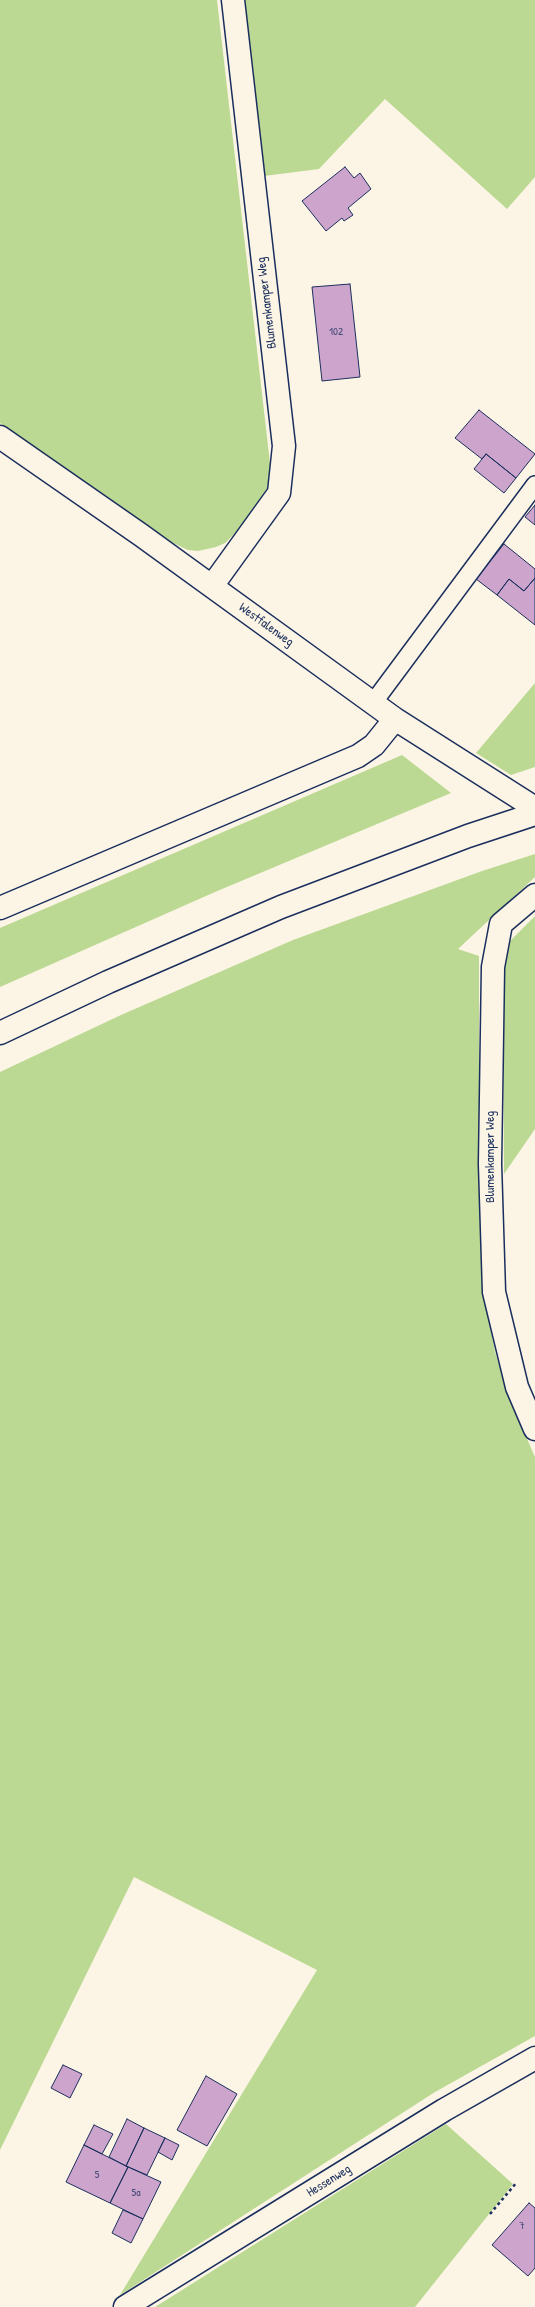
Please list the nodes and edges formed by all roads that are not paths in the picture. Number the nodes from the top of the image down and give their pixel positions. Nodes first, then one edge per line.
1 (233, 0) edge
2 (0, 437) edge
3 (535, 485) edge
4 (212, 586) junction
5 (373, 703) junction
6 (395, 720) junction
7 (535, 808) edge
8 (535, 814) edge
9 (535, 895) edge
10 (0, 908) edge
11 (0, 1033) edge
12 (535, 1429) edge
13 (535, 2058) edge
14 (125, 2307) edge

1 - 4 street, Blumenkamper Weg
2 - 4 street, Westfalenweg
3 - 5 lane
4 - 5 street, Westfalenweg
5 - 6 street, Westfalenweg
6 - 7 street, Westfalenweg
6 - 10 street
8 - 11 street
9 - 12 street, Blumenkamper Weg
13 - 14 street, Hessenweg

